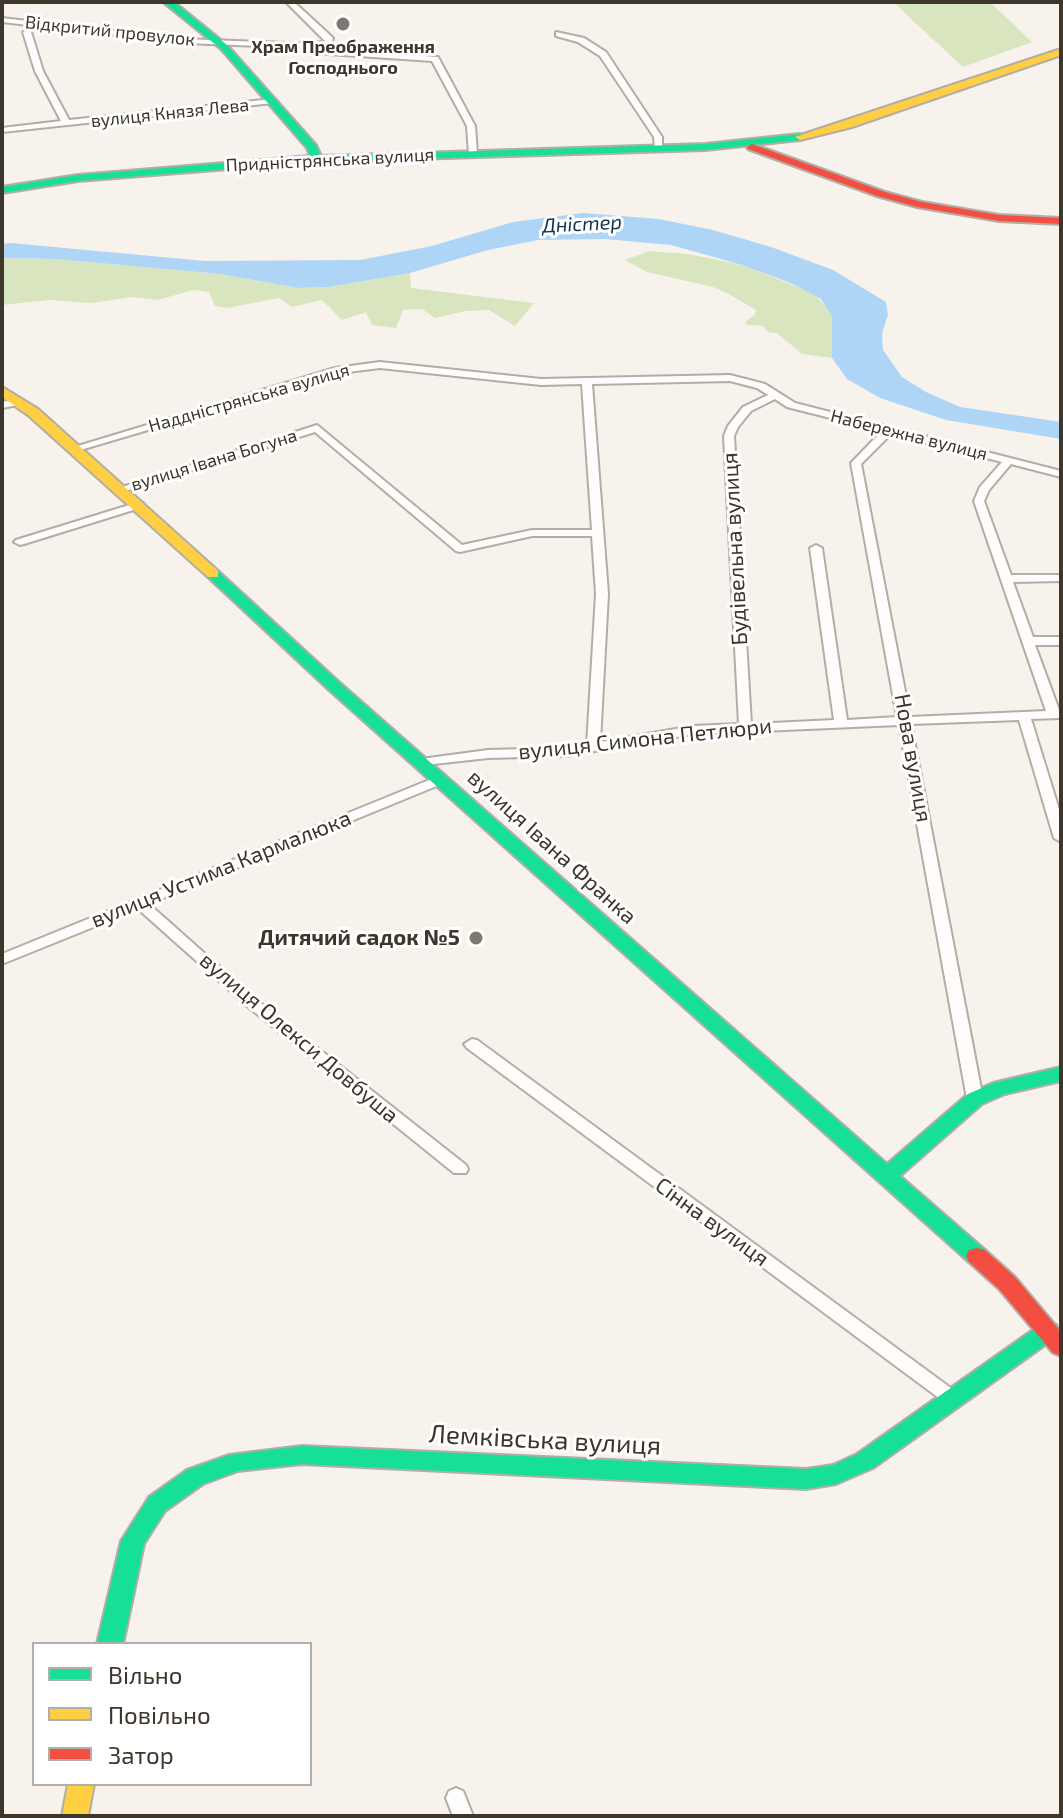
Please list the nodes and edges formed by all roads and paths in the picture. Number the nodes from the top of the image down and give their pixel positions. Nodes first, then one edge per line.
1 (168, 2) edge
2 (290, 2) edge
3 (3, 25) edge
4 (27, 32) dead end
5 (559, 34) dead end
6 (221, 44) junction
7 (1061, 52) edge
8 (273, 101) junction
9 (66, 123) junction
10 (2, 130) edge
11 (747, 145) junction
12 (659, 149) junction
13 (473, 154) junction
14 (317, 159) junction
15 (2, 190) edge
16 (1061, 221) edge
17 (587, 382) junction
18 (761, 386) joint
19 (2, 391) edge
20 (775, 395) junction
21 (11, 403) edge
22 (890, 429) junction
23 (73, 449) junction
24 (1009, 460) junction
25 (1061, 474) edge
26 (121, 489) junction
27 (139, 505) junction
28 (598, 533) junction
29 (20, 542) dead end
30 (816, 548) dead end
31 (1061, 578) edge
32 (1005, 579) junction
33 (1028, 641) junction
34 (1061, 641) edge
35 (1058, 714) edge
36 (1024, 717) junction
37 (907, 722) junction
38 (841, 723) junction
39 (745, 727) junction
40 (593, 747) junction
41 (421, 763) junction
42 (439, 780) junction
43 (1061, 838) edge
44 (140, 903) junction
45 (2, 959) edge
46 (472, 1044) dead end
47 (1061, 1074) edge
48 (975, 1099) junction
49 (460, 1169) dead end
50 (886, 1176) junction
51 (1048, 1331) junction
52 (1061, 1347) edge
53 (953, 1399) junction
54 (110, 1642) edge
55 (81, 1786) edge
56 (75, 1816) edge

1 - 6 main road
2 - 6 street
3 - 6 street, Відкритий провулок
4 - 9 street, вулиця Князя Лева
5 - 12 street
6 - 8 main road
6 - 13 street
7 - 11 main road, Придністрянська вулиця
8 - 9 street, вулиця Князя Лева
8 - 14 main road
9 - 10 street, вулиця Князя Лева
11 - 12 main road, Придністрянська вулиця
11 - 16 main road
12 - 13 main road, Придністрянська вулиця
13 - 14 main road, Придністрянська вулиця
14 - 15 main road, Придністрянська вулиця
17 - 18 street, Наддністрянська вулиця
17 - 23 street, Наддністрянська вулиця
17 - 28 street
18 - 20 street, Набережна вулиця
19 - 21 main road, вулиця Івана Франка
20 - 22 street, Набережна вулиця
20 - 39 street, Будівельна вулиця
21 - 23 main road, вулиця Івана Франка
22 - 24 street, Набережна вулиця
22 - 37 street, Нова вулиця
23 - 26 main road, вулиця Івана Франка
24 - 25 street, Набережна вулиця
24 - 32 street
26 - 27 main road, вулиця Івана Франка
26 - 28 street, вулиця Івана Богуна
27 - 29 street
27 - 41 main road, вулиця Івана Франка
28 - 40 street
30 - 38 street
31 - 32 street
32 - 33 street
33 - 34 street
33 - 35 street
35 - 36 street, вулиця Симона Петлюри
36 - 37 street, вулиця Симона Петлюри
36 - 43 street
37 - 38 street, вулиця Симона Петлюри
37 - 48 street, Нова вулиця
38 - 39 street, вулиця Симона Петлюри
39 - 40 street, вулиця Симона Петлюри
40 - 41 street, вулиця Симона Петлюри
41 - 42 main road, вулиця Івана Франка
42 - 44 street, вулиця Устима Кармалюка
42 - 50 main road, вулиця Івана Франка
44 - 45 street, вулиця Устима Кармалюка
44 - 49 street, вулиця Олекси Довбуша
46 - 53 street, Сінна вулиця
47 - 48 main road
48 - 50 main road
50 - 51 main road, вулиця Івана Франка
51 - 52 main road, вулиця Івана Франка
51 - 53 main road, Лемківська вулиця
53 - 54 main road, Лемківська вулиця
55 - 56 main road

